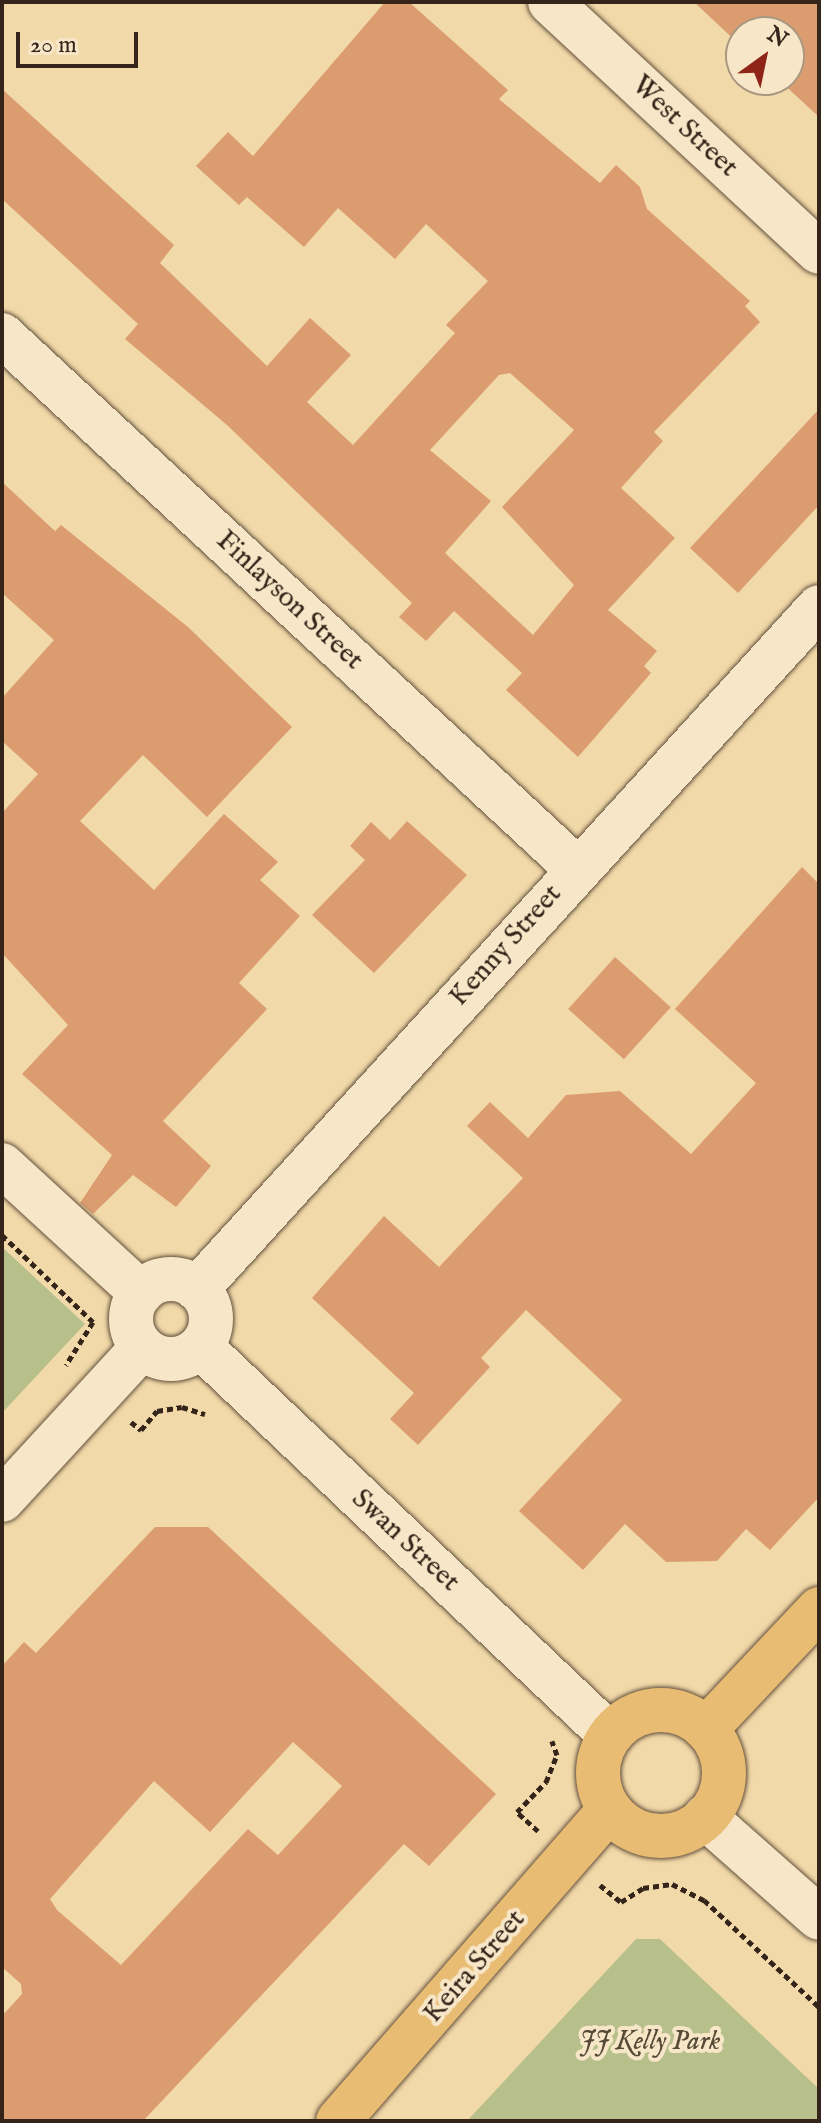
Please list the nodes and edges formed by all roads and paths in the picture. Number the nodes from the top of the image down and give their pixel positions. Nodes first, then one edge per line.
1 (550, 2) edge
2 (819, 252) edge
3 (2, 335) edge
4 (819, 607) edge
5 (576, 868) junction
6 (2, 1165) edge
7 (2, 1235) edge
8 (197, 1289) junction
9 (141, 1293) junction
10 (201, 1347) junction
11 (142, 1348) junction
12 (66, 1365) dead end
13 (210, 1419) dead end
14 (141, 1430) dead end
15 (2, 1500) edge
16 (819, 1609) edge
17 (706, 1729) junction
18 (550, 1735) dead end
19 (610, 1735) junction
20 (609, 1810) junction
21 (517, 1812) dead end
22 (705, 1817) junction
23 (621, 1902) dead end
24 (819, 1918) edge
25 (819, 2007) edge
26 (338, 2121) edge

1 - 2 street, West Street
3 - 5 street, Finlayson Street
4 - 5 street, Kenny Street
5 - 8 street, Kenny Street
6 - 9 street
7 - 12 path
8 - 9 street
8 - 10 street
9 - 11 street
10 - 11 street
10 - 19 street, Swan Street
11 - 15 street
13 - 14 path
16 - 17 main road
17 - 19 main road
17 - 22 main road
18 - 21 path
19 - 20 main road
20 - 22 main road
20 - 26 main road, Keira Street
22 - 24 street
23 - 25 path

